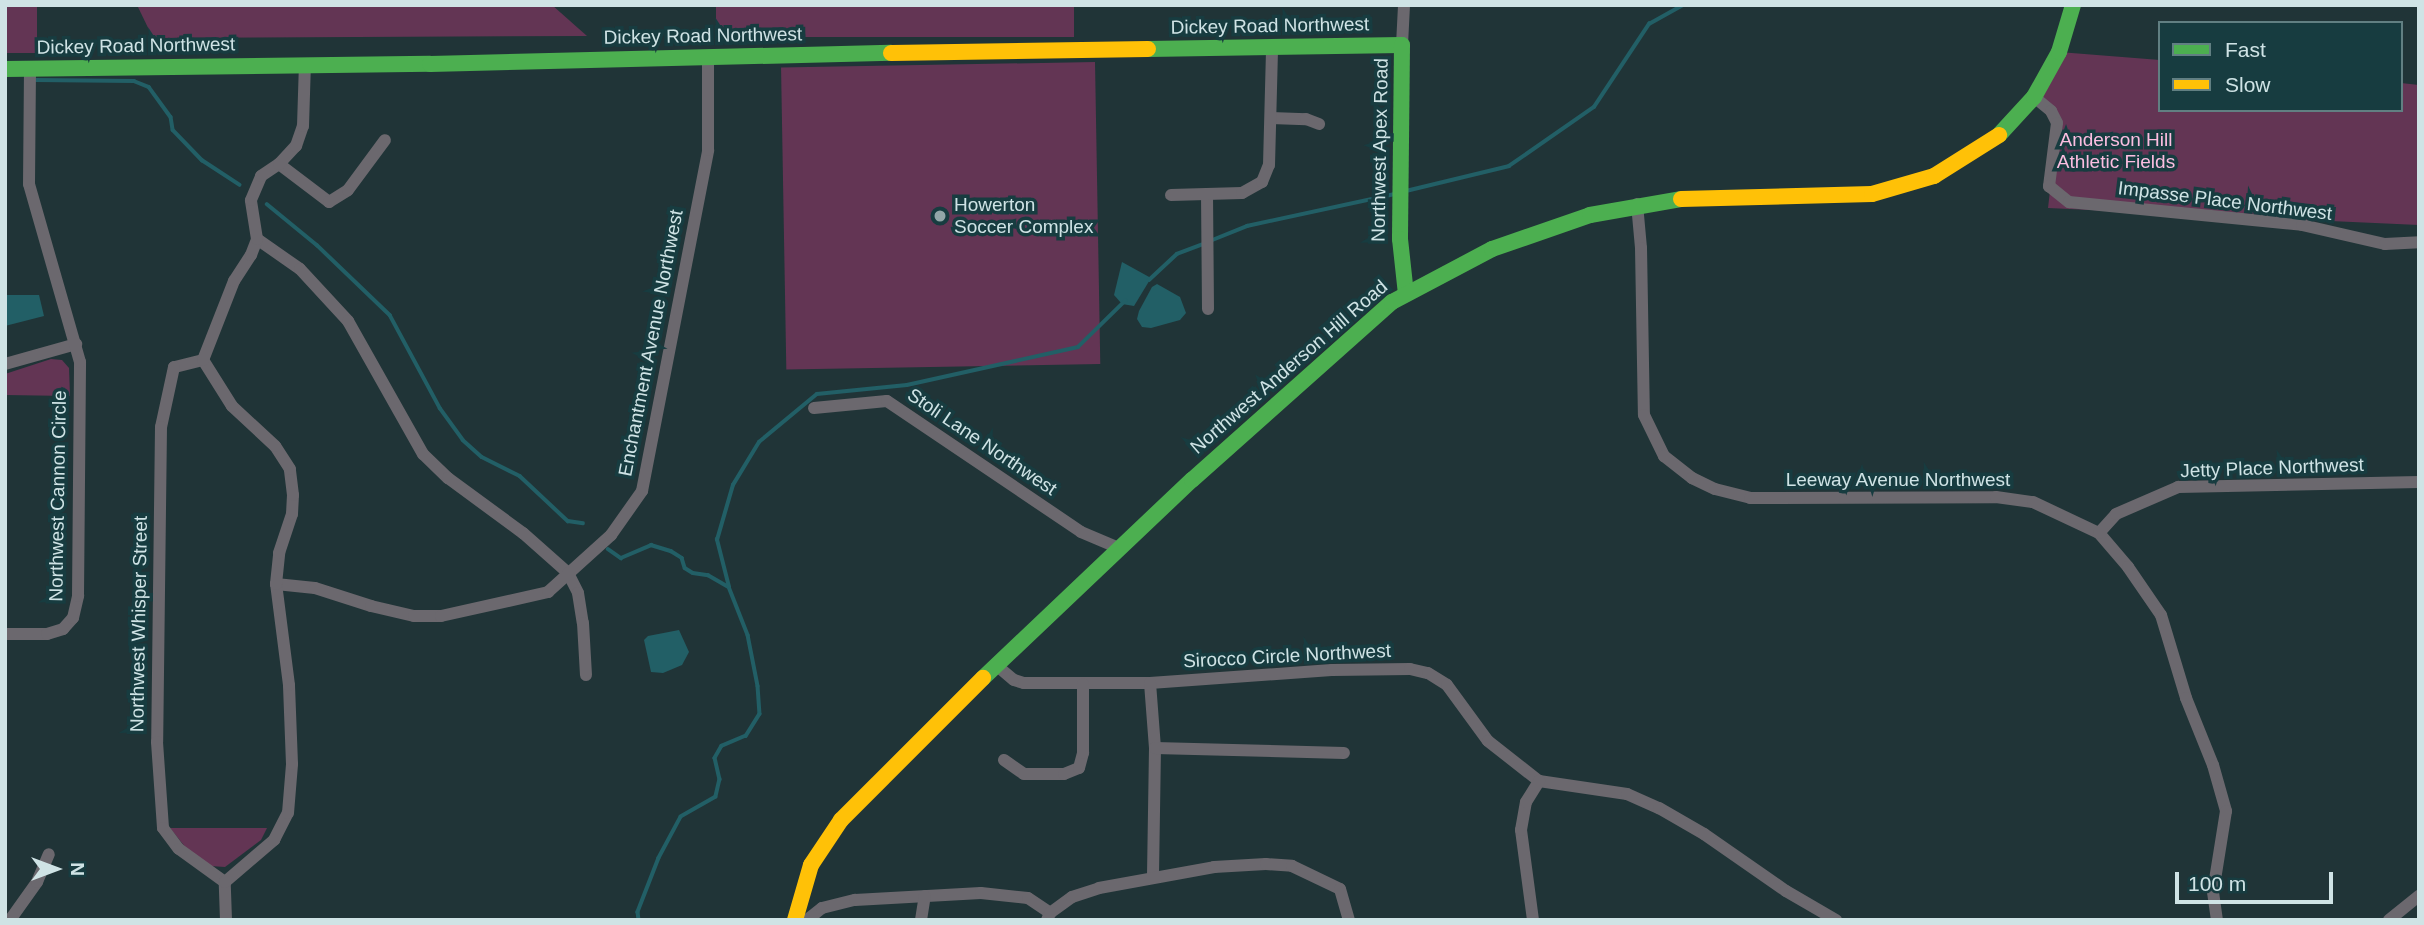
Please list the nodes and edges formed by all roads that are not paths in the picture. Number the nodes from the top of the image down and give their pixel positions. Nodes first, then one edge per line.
1 (1404, 5) edge
2 (2073, 5) edge
3 (1402, 45) junction
4 (1272, 47) junction
5 (708, 56) junction
6 (305, 64) junction
7 (5, 69) edge
8 (30, 69) junction
9 (2034, 97) junction
10 (1270, 117) junction
11 (1319, 124) dead end
12 (385, 140) dead end
13 (279, 164) junction
14 (1207, 194) junction
15 (1171, 195) dead end
16 (1637, 204) junction
17 (257, 239) junction
18 (2419, 242) edge
19 (1406, 294) junction
20 (1208, 309) dead end
21 (76, 344) junction
22 (203, 360) junction
23 (5, 363) edge
24 (814, 408) dead end
25 (2419, 482) edge
26 (2099, 533) junction
27 (1121, 549) junction
28 (568, 573) junction
29 (276, 584) junction
30 (5, 634) edge
31 (996, 666) junction
32 (586, 675) dead end
33 (1150, 683) junction
34 (1083, 684) junction
35 (1155, 748) junction
36 (1344, 753) dead end
37 (1004, 760) dead end
38 (1539, 781) junction
39 (49, 854) dead end
40 (1153, 877) junction
41 (225, 882) junction
42 (925, 896) junction
43 (2419, 896) edge
44 (1049, 917) edge
45 (10, 920) edge
46 (226, 920) edge
47 (795, 920) edge
48 (807, 920) edge
49 (921, 920) edge
50 (1349, 920) edge
51 (1533, 920) edge
52 (1836, 920) edge
53 (2217, 920) edge
54 (2389, 920) edge

1 - 3 street, Northwest Apex Road
2 - 9 main road, Northwest Anderson Hill Road
3 - 4 main road, Dickey Road Northwest
3 - 19 main road, Northwest Apex Road
4 - 5 main road, Dickey Road Northwest
4 - 10 street
5 - 6 main road, Dickey Road Northwest
5 - 28 street, Enchantment Avenue Northwest
6 - 8 main road, Dickey Road Northwest
6 - 13 street
7 - 8 main road, Dickey Road Northwest
8 - 21 street, Northwest Cannon Circle
9 - 16 main road, Northwest Anderson Hill Road
9 - 18 street, Impasse Place Northwest
10 - 11 street
10 - 14 street
12 - 13 street
13 - 17 street
14 - 15 street
14 - 20 street
16 - 19 main road, Northwest Anderson Hill Road
16 - 26 street, Leeway Avenue Northwest
17 - 22 street
17 - 28 street
19 - 27 main road, Northwest Anderson Hill Road
21 - 23 street
21 - 30 street, Northwest Cannon Circle
22 - 29 street
22 - 41 street, Northwest Whisper Street
24 - 27 street, Stoli Lane Northwest
25 - 26 street, Jetty Place Northwest
26 - 53 street, Leeway Avenue Northwest
27 - 31 main road, Northwest Anderson Hill Road
28 - 29 street, Enchantment Avenue Northwest
28 - 32 street
29 - 41 street
31 - 34 street, Sirocco Circle Northwest
31 - 47 main road, Northwest Anderson Hill Road
33 - 34 street, Sirocco Circle Northwest
33 - 35 street
33 - 38 street, Sirocco Circle Northwest
34 - 37 street
35 - 36 street
35 - 40 street
38 - 51 street
38 - 52 street, Sirocco Circle Northwest
39 - 45 street
40 - 44 street
40 - 50 street
41 - 46 street
42 - 44 street
42 - 48 street
42 - 49 street
43 - 54 street

